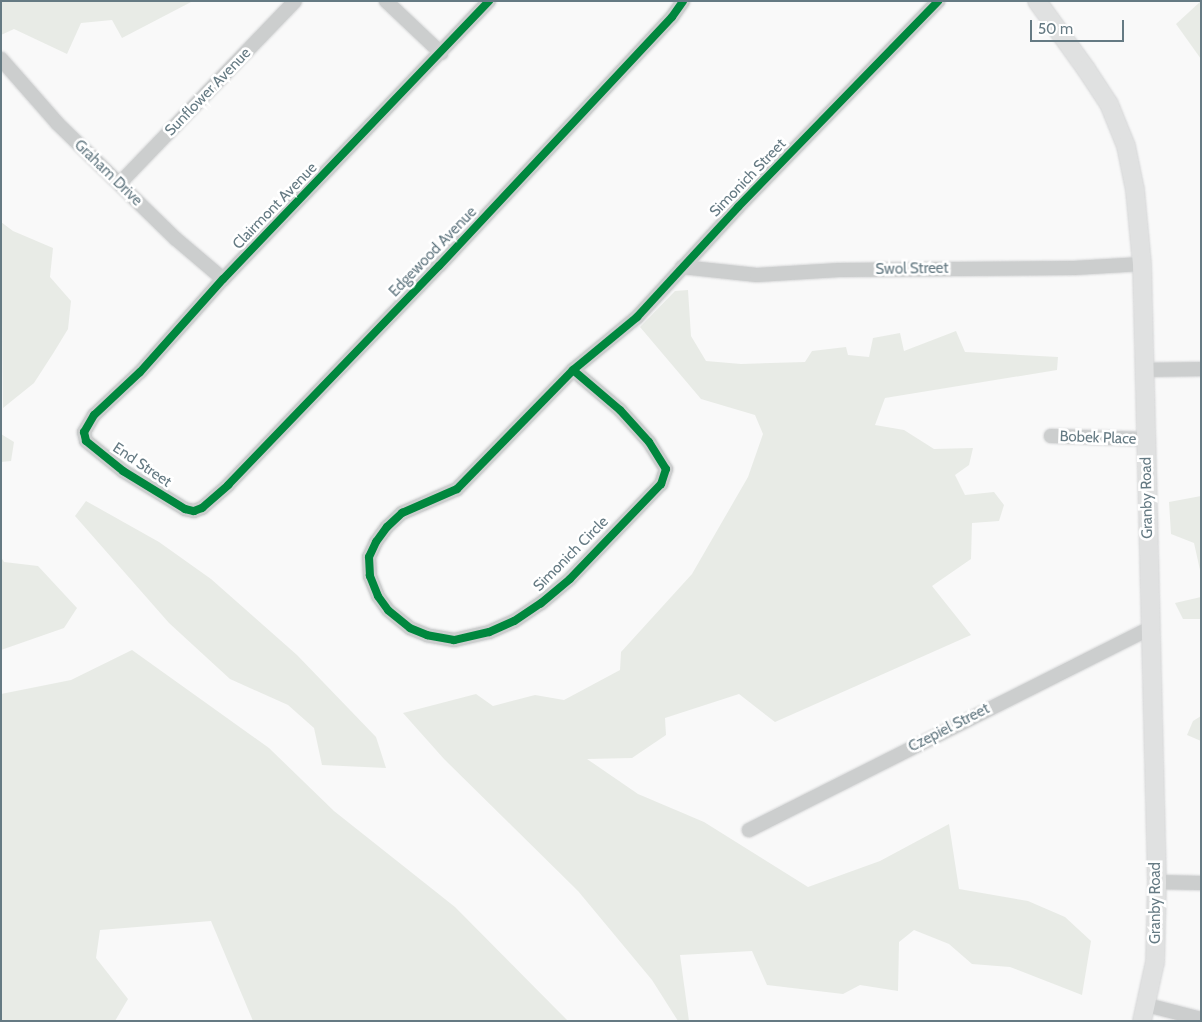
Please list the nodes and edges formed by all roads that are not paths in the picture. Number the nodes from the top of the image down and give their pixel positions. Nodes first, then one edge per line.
1 (295, 1) edge
2 (386, 1) edge
3 (489, 1) edge
4 (683, 1) edge
5 (938, 1) edge
6 (1037, 1) edge
7 (441, 53) junction
8 (1, 58) edge
9 (120, 183) junction
10 (1142, 264) junction
11 (682, 267) junction
12 (223, 279) junction
13 (1201, 369) edge
14 (573, 370) junction
15 (1144, 370) junction
16 (84, 432) joint
17 (1051, 436) dead end
18 (1146, 439) junction
19 (194, 511) joint
20 (1150, 628) junction
21 (748, 830) dead end
22 (1157, 882) junction
23 (1201, 883) edge
24 (1145, 1013) edge
25 (1201, 1019) edge

1 - 9 street, Sunflower Avenue
2 - 7 street
3 - 7 street, Clairmont Avenue
4 - 19 street, Edgewood Avenue
5 - 11 street, Simonich Street
6 - 10 main road, Granby Road
7 - 12 street, Clairmont Avenue
8 - 9 street, Graham Drive
9 - 12 street, Graham Drive
10 - 11 street, Swol Street
10 - 15 main road, Granby Road
11 - 14 street, Simonich Street
12 - 16 street, Clairmont Avenue
13 - 15 street
14 - 14 street, Simonich Circle
15 - 18 main road, Granby Road
16 - 19 street, End Street
17 - 18 street, Bobek Place
18 - 20 main road, Granby Road
20 - 21 street, Czepiel Street
20 - 22 main road, Granby Road
22 - 23 street
22 - 24 main road, Granby Road
24 - 25 street

